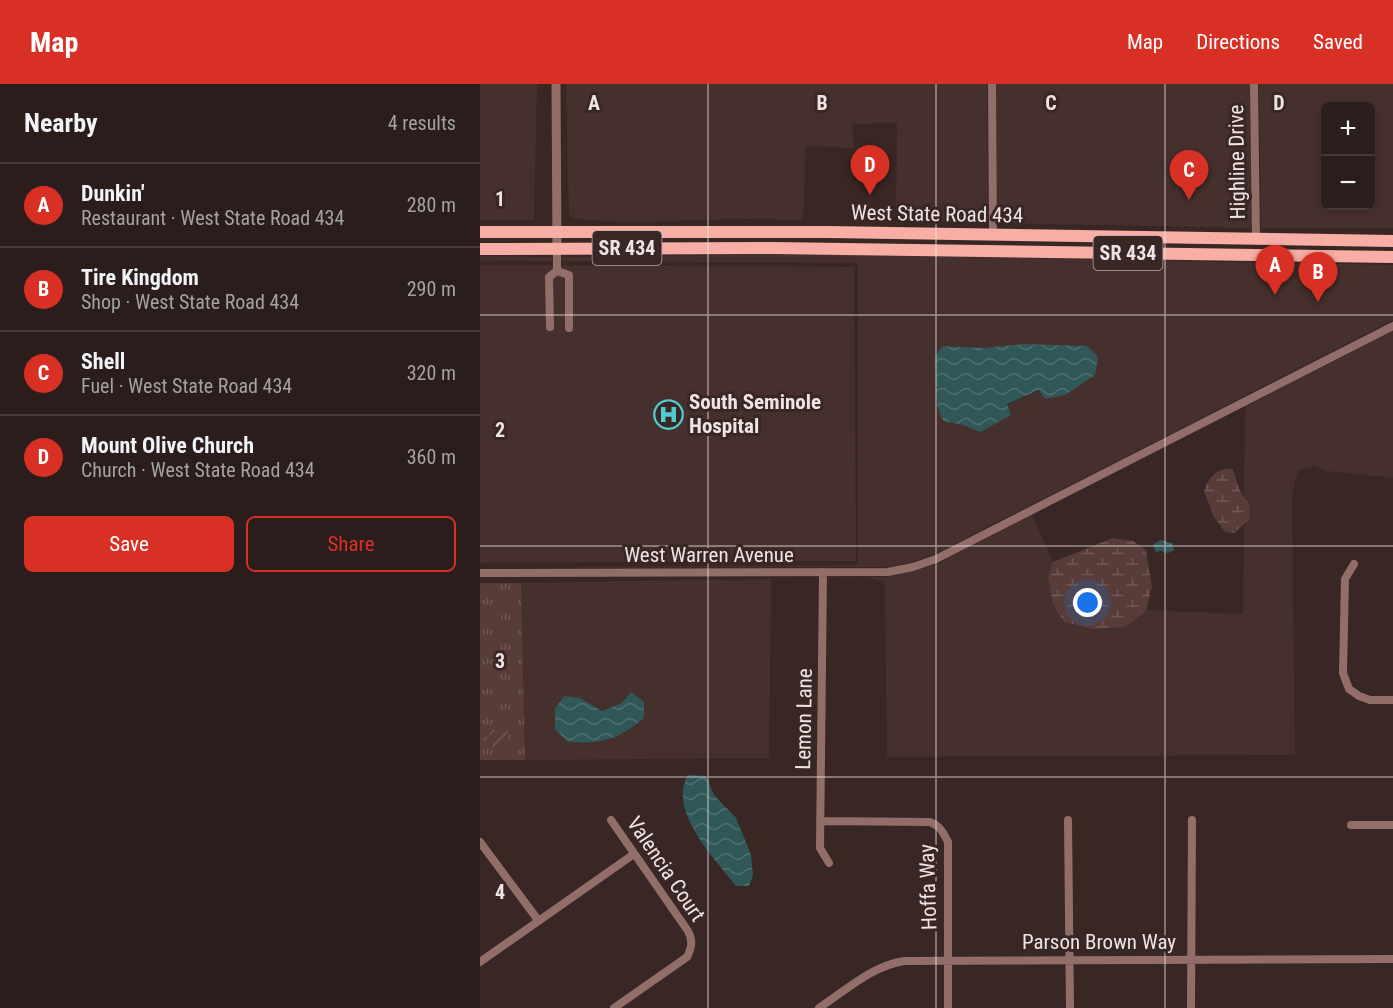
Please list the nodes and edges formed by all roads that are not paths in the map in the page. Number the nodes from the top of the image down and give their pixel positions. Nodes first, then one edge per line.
1 (556, 84) edge
2 (992, 84) edge
3 (1254, 84) edge
4 (480, 232) edge
5 (557, 232) junction
6 (993, 235) junction
7 (1023, 235) junction
8 (1256, 239) junction
9 (1393, 240) edge
10 (480, 249) edge
11 (557, 249) junction
12 (969, 251) junction
13 (994, 251) junction
14 (1393, 257) edge
15 (557, 271) junction
16 (1393, 326) edge
17 (550, 327) dead end
18 (569, 328) dead end
19 (1354, 564) dead end
20 (480, 573) edge
21 (824, 573) junction
22 (1393, 700) edge
23 (611, 820) dead end
24 (1068, 820) dead end
25 (1192, 820) dead end
26 (820, 821) junction
27 (1351, 825) dead end
28 (1393, 825) edge
29 (480, 842) edge
30 (634, 854) junction
31 (829, 863) dead end
32 (538, 920) junction
33 (1393, 958) edge
34 (1191, 959) junction
35 (948, 960) junction
36 (1070, 960) junction
37 (480, 962) edge
38 (614, 1008) edge
39 (819, 1008) edge
40 (948, 1008) edge
41 (1070, 1008) edge
42 (1191, 1008) edge

1 - 5 street
2 - 6 street
3 - 8 street, Highline Drive
4 - 5 main road, West State Road 434 / SR 434
5 - 6 main road, West State Road 434 / SR 434
5 - 11 street
6 - 7 main road, West State Road 434 / SR 434
6 - 12 main road
7 - 8 main road, West State Road 434 / SR 434
7 - 13 main road
8 - 9 main road, West State Road 434 / SR 434
10 - 11 main road, West State Road 434 / SR 434
11 - 12 main road, West State Road 434 / SR 434
11 - 15 street
12 - 13 main road, West State Road 434 / SR 434
13 - 14 main road, West State Road 434 / SR 434
15 - 17 street
15 - 18 street
16 - 21 street, West Warren Avenue
19 - 22 street
20 - 21 street, West Warren Avenue
21 - 26 street, Lemon Lane
23 - 30 street, Valencia Court
24 - 36 street
25 - 34 street
26 - 31 street, Lemon Lane
26 - 35 street, Hoffa Way
27 - 28 street
29 - 32 street
30 - 32 street
30 - 38 street, Valencia Court
32 - 37 street
33 - 34 street, Parson Brown Way
34 - 36 street, Parson Brown Way
34 - 42 street
35 - 36 street, Parson Brown Way
35 - 39 street, Parson Brown Way
35 - 40 street
36 - 41 street

